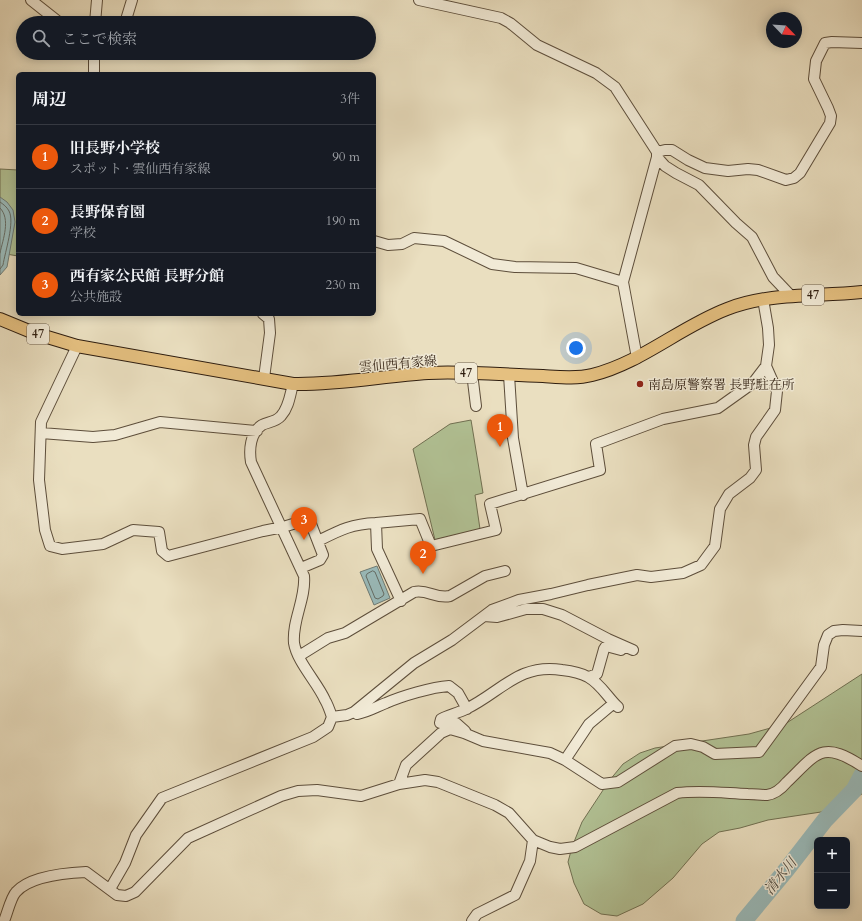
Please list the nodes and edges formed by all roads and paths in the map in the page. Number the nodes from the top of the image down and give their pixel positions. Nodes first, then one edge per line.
1 (31, 0) edge
2 (97, 0) edge
3 (132, 0) edge
4 (419, 0) edge
5 (51, 16) edge
6 (96, 16) edge
7 (127, 16) edge
8 (862, 43) edge
9 (94, 60) edge
10 (94, 72) edge
11 (657, 155) junction
12 (376, 242) edge
13 (623, 282) junction
14 (862, 292) edge
15 (791, 296) junction
16 (763, 299) junction
17 (265, 316) edge
18 (0, 319) edge
19 (76, 346) junction
20 (637, 358) junction
21 (766, 366) junction
22 (472, 373) junction
23 (509, 375) junction
24 (264, 378) junction
25 (293, 384) junction
26 (476, 406) dead end
27 (257, 430) junction
28 (41, 433) junction
29 (523, 495) junction
30 (376, 523) junction
31 (283, 527) junction
32 (318, 541) junction
33 (301, 568) junction
34 (505, 570) dead end
35 (401, 601) junction
36 (484, 616) junction
37 (862, 631) edge
38 (299, 656) junction
39 (589, 677) junction
40 (467, 709) junction
41 (354, 712) junction
42 (332, 717) junction
43 (464, 733) junction
44 (565, 760) junction
45 (862, 766) edge
46 (399, 784) junction
47 (533, 840) junction
48 (110, 889) junction
49 (4, 921) edge
50 (472, 921) edge

1 - 5 street
2 - 6 street
3 - 7 street
4 - 11 street
8 - 11 street
9 - 10 street
11 - 13 street
11 - 15 street
12 - 13 street
13 - 20 street
14 - 15 main road, 雲仙西有家線 / 47
15 - 16 main road, 雲仙西有家線 / 47
16 - 20 main road, 雲仙西有家線 / 47
16 - 21 street
17 - 24 street
18 - 19 main road, 雲仙西有家線 / 47
19 - 24 main road, 雲仙西有家線 / 47
19 - 28 street
20 - 23 main road, 雲仙西有家線 / 47
21 - 29 street
21 - 36 street
22 - 23 main road, 雲仙西有家線 / 47
22 - 25 main road, 雲仙西有家線 / 47
22 - 26 street
23 - 29 street
24 - 25 main road, 雲仙西有家線 / 47
25 - 27 street
27 - 28 street
27 - 31 street
28 - 31 street
29 - 30 street
30 - 32 street
30 - 35 street
31 - 32 street
31 - 33 street
32 - 33 street
33 - 38 street
34 - 35 street
35 - 38 street
36 - 39 street
36 - 41 street
37 - 44 street
38 - 42 street
39 - 40 street
39 - 44 street
40 - 41 street
40 - 43 street
41 - 42 street
42 - 48 street
43 - 44 street
43 - 46 street
45 - 47 street
46 - 47 street
46 - 48 street
47 - 50 street
48 - 49 street

